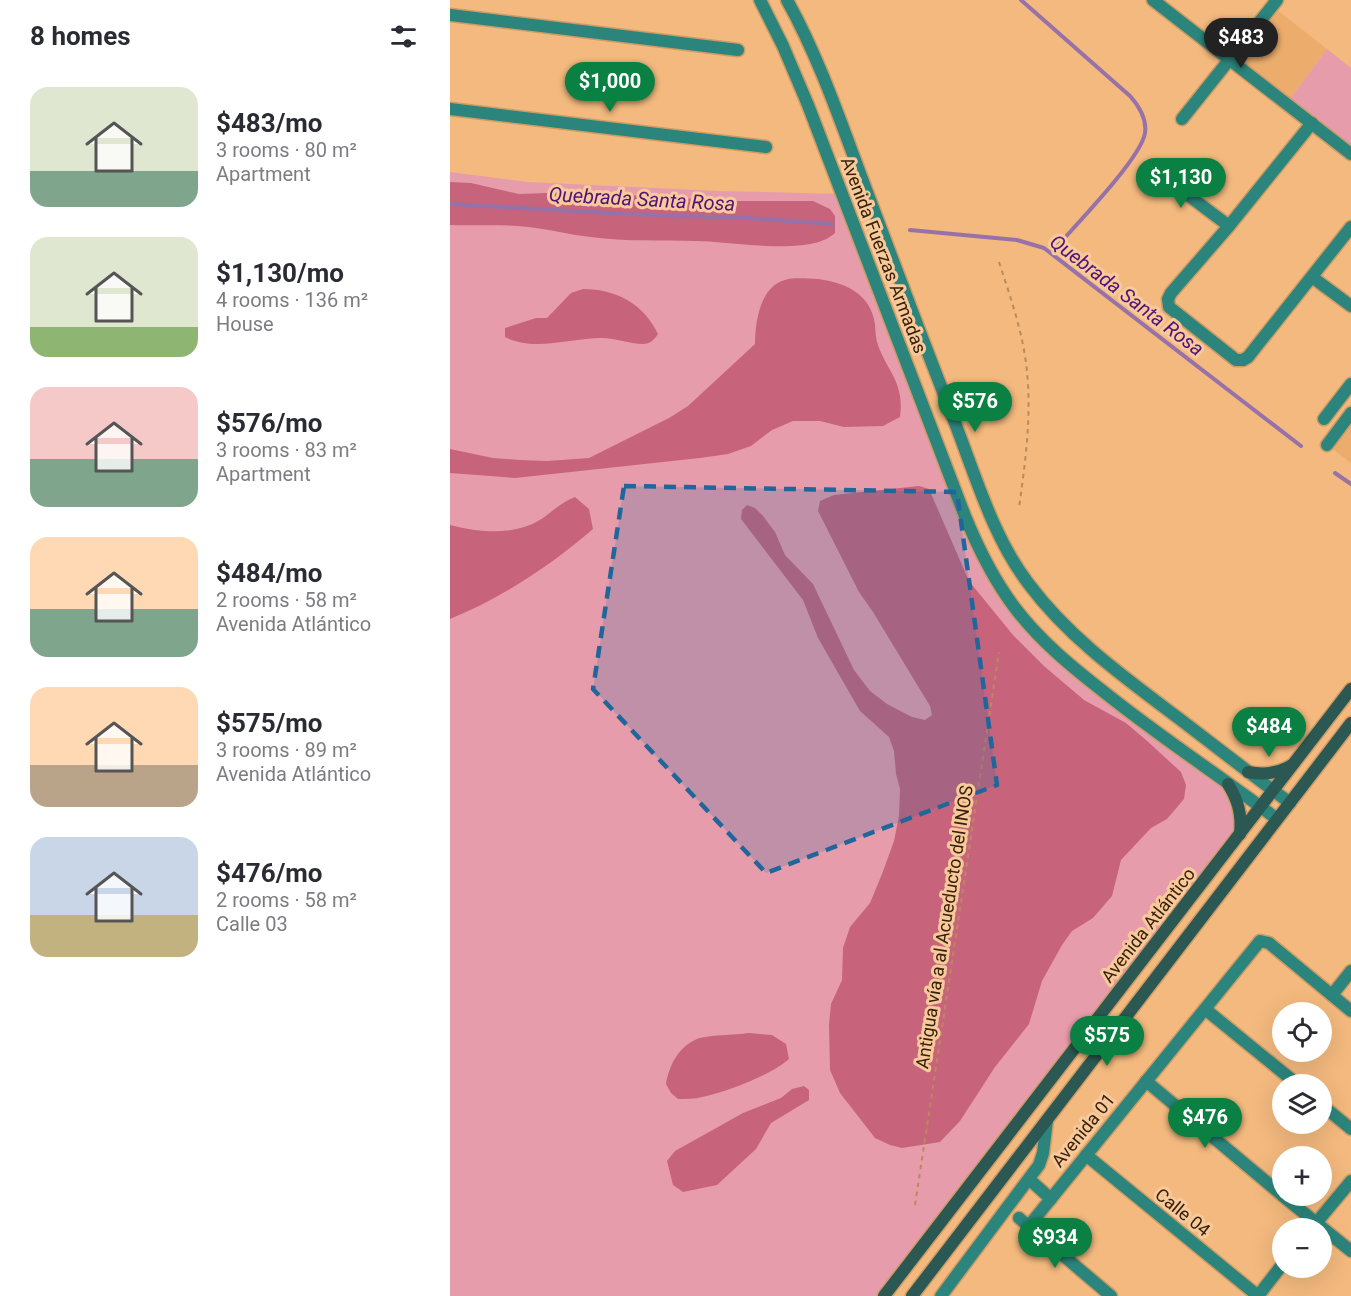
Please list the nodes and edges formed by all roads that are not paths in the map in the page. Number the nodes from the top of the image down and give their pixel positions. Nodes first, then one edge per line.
1 (760, 0) edge
2 (787, 0) edge
3 (1153, 0) edge
4 (1277, 0) edge
5 (450, 15) edge
6 (738, 50) dead end
7 (1229, 60) junction
8 (450, 109) edge
9 (1182, 119) dead end
10 (1311, 123) junction
11 (766, 147) dead end
12 (1351, 154) edge
13 (1152, 168) dead end
14 (1229, 226) junction
15 (1351, 227) edge
16 (1312, 277) junction
17 (1351, 306) edge
18 (1351, 384) edge
19 (1351, 413) edge
20 (1324, 419) dead end
21 (1327, 445) dead end
22 (1351, 689) edge
23 (1351, 723) edge
24 (1293, 765) junction
25 (1248, 772) junction
26 (1228, 784) junction
27 (1274, 791) junction
28 (1290, 802) junction
29 (1261, 807) junction
30 (1277, 819) junction
31 (1239, 835) junction
32 (1351, 971) edge
33 (1332, 995) junction
34 (1204, 1009) junction
35 (1351, 1011) edge
36 (1285, 1074) edge
37 (1146, 1081) junction
38 (1332, 1113) edge
39 (1047, 1120) junction
40 (1351, 1129) edge
41 (1086, 1155) junction
42 (1030, 1180) junction
43 (1351, 1181) edge
44 (1272, 1186) edge
45 (1051, 1199) junction
46 (1294, 1206) edge
47 (1306, 1218) edge
48 (1321, 1218) edge
49 (1332, 1238) edge
50 (1351, 1251) edge
51 (1272, 1278) edge
52 (884, 1296) edge
53 (912, 1296) edge
54 (941, 1296) edge
55 (1111, 1296) edge
56 (1258, 1296) edge

1 - 26 street, Avenida Fuerzas Armadas
2 - 25 street, Avenida Fuerzas Armadas
3 - 7 street
4 - 7 street
5 - 6 street
7 - 9 street
7 - 10 street
8 - 11 street
10 - 12 street
10 - 14 street
13 - 14 street
14 - 16 street
15 - 16 street
16 - 17 street
18 - 20 street
19 - 21 street
22 - 24 main road, Avenida Atlántico
23 - 28 main road
24 - 25 main road
24 - 27 main road, Avenida Atlántico
25 - 27 street, Avenida Fuerzas Armadas
26 - 29 street, Avenida Fuerzas Armadas
26 - 31 main road
27 - 28 street, Avenida Fuerzas Armadas
27 - 29 main road, Avenida Atlántico
28 - 30 main road
29 - 30 street, Avenida Fuerzas Armadas
29 - 31 main road, Avenida Atlántico
30 - 39 main road
31 - 52 main road, Avenida Atlántico
32 - 33 street
33 - 34 street, Avenida 01
33 - 35 street
34 - 36 street
34 - 37 street, Avenida 01
37 - 41 street, Avenida 01
37 - 44 street
38 - 40 street
39 - 42 street
39 - 53 main road
41 - 45 street, Avenida 01
41 - 56 street, Calle 04
42 - 45 street
42 - 54 street
43 - 48 street
45 - 55 street, Avenida 01
46 - 47 street
49 - 50 street
51 - 56 street

